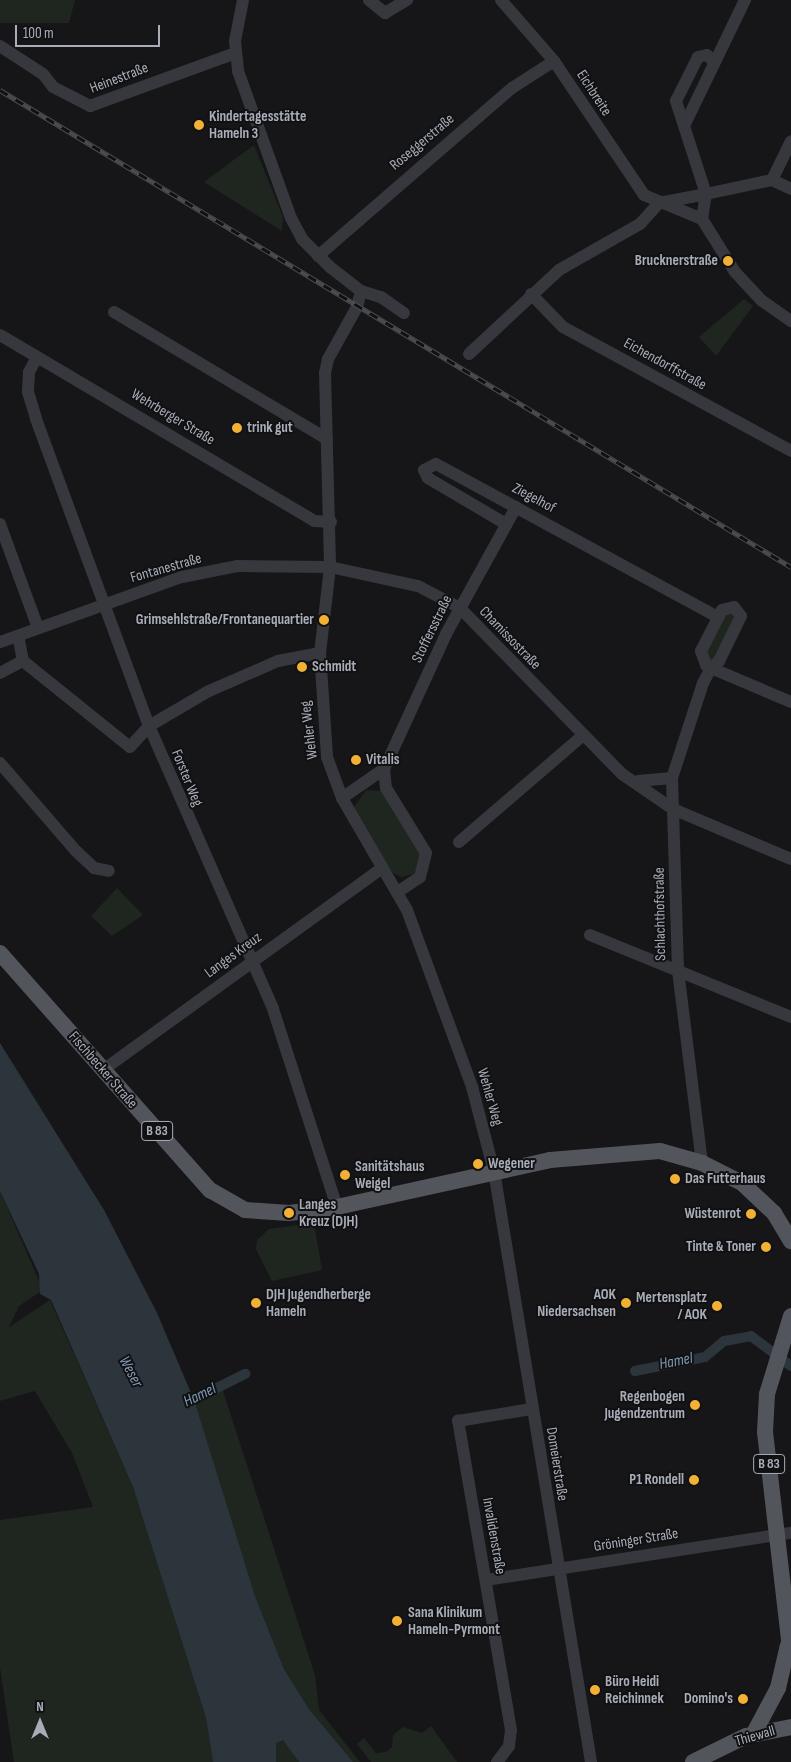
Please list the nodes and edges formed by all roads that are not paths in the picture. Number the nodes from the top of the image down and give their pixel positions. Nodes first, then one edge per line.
1 (243, 0) edge
2 (369, 0) edge
3 (407, 0) edge
4 (501, 0) edge
5 (745, 0) edge
6 (0, 46) edge
7 (236, 53) junction
8 (554, 61) junction
9 (714, 62) junction
10 (686, 122) junction
11 (791, 141) edge
12 (772, 180) junction
13 (791, 189) edge
14 (706, 194) junction
15 (659, 203) junction
16 (702, 219) junction
17 (318, 256) junction
18 (360, 291) junction
19 (532, 294) junction
20 (114, 312) dead end
21 (404, 313) dead end
22 (791, 321) edge
23 (0, 334) edge
24 (469, 354) dead end
25 (37, 357) junction
26 (327, 439) junction
27 (791, 451) edge
28 (516, 507) junction
29 (331, 522) junction
30 (0, 524) edge
31 (506, 524) junction
32 (330, 567) junction
33 (103, 605) junction
34 (460, 608) junction
35 (718, 617) junction
36 (38, 628) junction
37 (18, 636) junction
38 (0, 642) edge
39 (320, 653) junction
40 (22, 661) junction
41 (711, 668) junction
42 (0, 673) edge
43 (791, 702) edge
44 (149, 726) junction
45 (581, 736) junction
46 (0, 763) edge
47 (384, 769) junction
48 (672, 778) junction
49 (638, 781) junction
50 (342, 798) junction
51 (674, 809) junction
52 (459, 842) dead end
53 (791, 859) edge
54 (382, 868) junction
55 (109, 871) dead end
56 (398, 892) junction
57 (590, 936) dead end
58 (0, 953) edge
59 (250, 963) junction
60 (678, 969) junction
61 (791, 1017) edge
62 (103, 1070) junction
63 (702, 1163) junction
64 (494, 1171) junction
65 (336, 1207) junction
66 (791, 1241) edge
67 (791, 1316) edge
68 (531, 1409) junction
69 (785, 1534) edge
70 (558, 1568) junction
71 (486, 1584) junction
72 (790, 1611) edge
73 (788, 1641) junction
74 (791, 1658) edge
75 (791, 1727) edge
76 (754, 1733) junction
77 (497, 1762) edge
78 (591, 1762) edge
79 (693, 1762) edge

1 - 7 street
2 - 3 street
4 - 8 street, Eichbreite
5 - 9 street
6 - 7 street, Heinestraße
7 - 17 street
8 - 15 street, Eichbreite
8 - 17 street, Roseggerstraße
9 - 10 street
9 - 10 street
10 - 14 street
11 - 12 street
12 - 13 street
12 - 14 street
14 - 15 street
14 - 16 street
15 - 16 street, Eichbreite
15 - 19 street
16 - 22 street
17 - 18 street
18 - 21 street
18 - 26 street, Wehler Weg
19 - 24 street
19 - 27 street, Eichendorffstraße
20 - 26 street
23 - 25 street, Wehrberger Straße
25 - 29 street, Wehrberger Straße
25 - 33 street, Forster Weg
26 - 29 street, Wehler Weg
28 - 31 street, Stoffersstraße
28 - 31 street, Ziegelhof
28 - 35 street, Ziegelhof
29 - 32 street, Wehler Weg
30 - 36 street
31 - 34 street, Stoffersstraße
32 - 33 street, Fontanestraße
32 - 34 street, Chamissostraße
32 - 39 street, Wehler Weg
33 - 36 street, Fontanestraße
33 - 44 street, Forster Weg
34 - 45 street, Chamissostraße
34 - 47 street, Stoffersstraße
35 - 41 street
35 - 41 street
36 - 37 street, Fontanestraße
37 - 38 street, Fontanestraße
37 - 40 street
39 - 44 street
39 - 50 street, Wehler Weg
40 - 42 street
40 - 44 street
41 - 43 street
41 - 48 street, Schlachthofstraße
44 - 59 street, Forster Weg
45 - 49 street, Chamissostraße
45 - 52 street
46 - 55 street
47 - 50 street
47 - 56 street
48 - 49 street
48 - 51 street, Schlachthofstraße
49 - 51 street, Chamissostraße
50 - 54 street, Wehler Weg
51 - 53 street, Chamissostraße
51 - 60 street, Schlachthofstraße
54 - 56 street, Wehler Weg
54 - 59 street, Langes Kreuz
56 - 64 street, Wehler Weg
57 - 60 street
58 - 62 main road, Fischbecker Straße / B 83
59 - 62 street, Langes Kreuz
59 - 65 street, Forster Weg
60 - 61 street
60 - 63 street, Schlachthofstraße
62 - 65 main road, Fischbecker Straße / B 83
63 - 64 main road, Fischbecker Straße / B 83
63 - 66 main road, B 83
64 - 65 main road, Fischbecker Straße / B 83
64 - 68 street, Domeierstraße
67 - 69 main road, B 83
68 - 70 street, Domeierstraße
68 - 71 street, Invalidenstraße
69 - 70 street, Gröninger Straße
69 - 72 main road, B 83
70 - 71 street, Gröninger Straße
70 - 78 street, Domeierstraße
71 - 77 street, Invalidenstraße
72 - 73 main road, B 83
73 - 74 main road, B 83
73 - 76 main road, B 83
75 - 76 main road, Thiewall
76 - 79 main road, Thiewall

